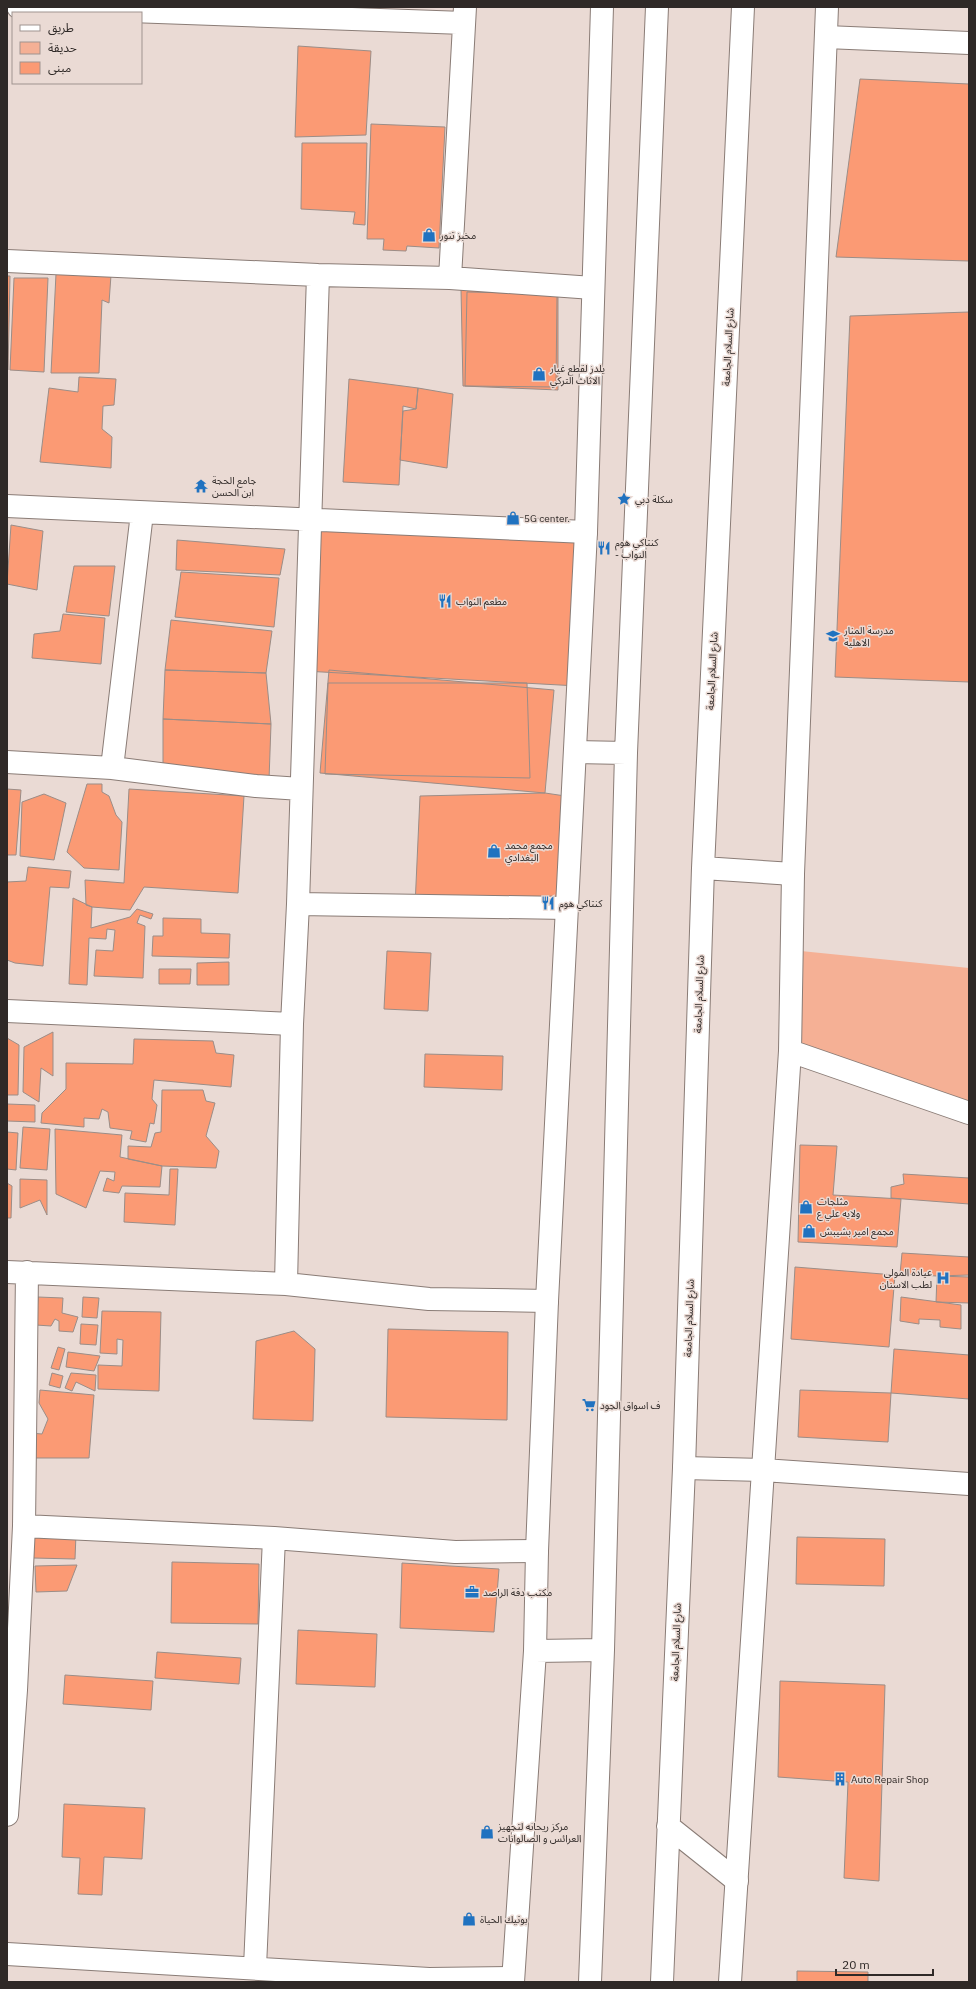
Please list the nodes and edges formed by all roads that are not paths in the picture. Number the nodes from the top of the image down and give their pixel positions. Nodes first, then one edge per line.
1 (18, 7) edge
2 (602, 7) edge
3 (657, 7) edge
4 (743, 7) edge
5 (827, 7) edge
6 (464, 15) edge
7 (826, 37) junction
8 (969, 43) edge
9 (7, 261) edge
10 (318, 275) junction
11 (450, 278) junction
12 (593, 288) junction
13 (7, 506) edge
14 (142, 513) junction
15 (310, 520) junction
16 (586, 532) junction
17 (575, 752) junction
18 (626, 753) junction
19 (7, 762) edge
20 (112, 768) junction
21 (301, 789) junction
22 (703, 868) junction
23 (793, 874) junction
24 (298, 904) junction
25 (568, 908) junction
26 (7, 1011) edge
27 (292, 1024) junction
28 (790, 1051) junction
29 (969, 1113) edge
30 (17, 1272) edge
31 (286, 1284) junction
32 (547, 1301) junction
33 (684, 1468) junction
34 (763, 1470) junction
35 (969, 1484) edge
36 (24, 1526) junction
37 (274, 1538) junction
38 (537, 1551) junction
39 (603, 1650) junction
40 (535, 1651) junction
41 (11, 1690) edge
42 (7, 1815) edge
43 (668, 1826) junction
44 (737, 1881) junction
45 (7, 1954) edge
46 (254, 1967) junction
47 (513, 1980) edge
48 (590, 1982) edge
49 (662, 1982) edge
50 (730, 1982) edge

1 - 6 street
2 - 12 street
3 - 18 street
4 - 22 street, شارع السلام الجامعة
5 - 7 street
6 - 11 street
7 - 8 street
7 - 23 street
9 - 10 street
10 - 11 street
10 - 15 street
11 - 12 street
12 - 16 street
13 - 14 street
14 - 15 street
14 - 20 street
15 - 16 street
15 - 21 street
16 - 17 street
17 - 18 street
17 - 25 street
18 - 39 street
19 - 20 street
20 - 21 street
21 - 24 street
22 - 23 street
22 - 33 street, شارع السلام الجامعة
23 - 28 street
24 - 25 street
24 - 27 street
25 - 32 street
26 - 27 street
27 - 31 street
28 - 29 street
28 - 34 street
30 - 31 street
30 - 36 street
31 - 32 street
32 - 38 street
33 - 34 street
33 - 43 street, شارع السلام الجامعة
34 - 35 street
34 - 44 street
36 - 37 street
36 - 41 street
37 - 38 street
37 - 46 street
38 - 40 street
39 - 40 street
39 - 48 street
40 - 47 street
41 - 42 street
43 - 44 street
43 - 49 street, شارع السلام الجامعة
44 - 50 street
45 - 46 street
46 - 47 street

